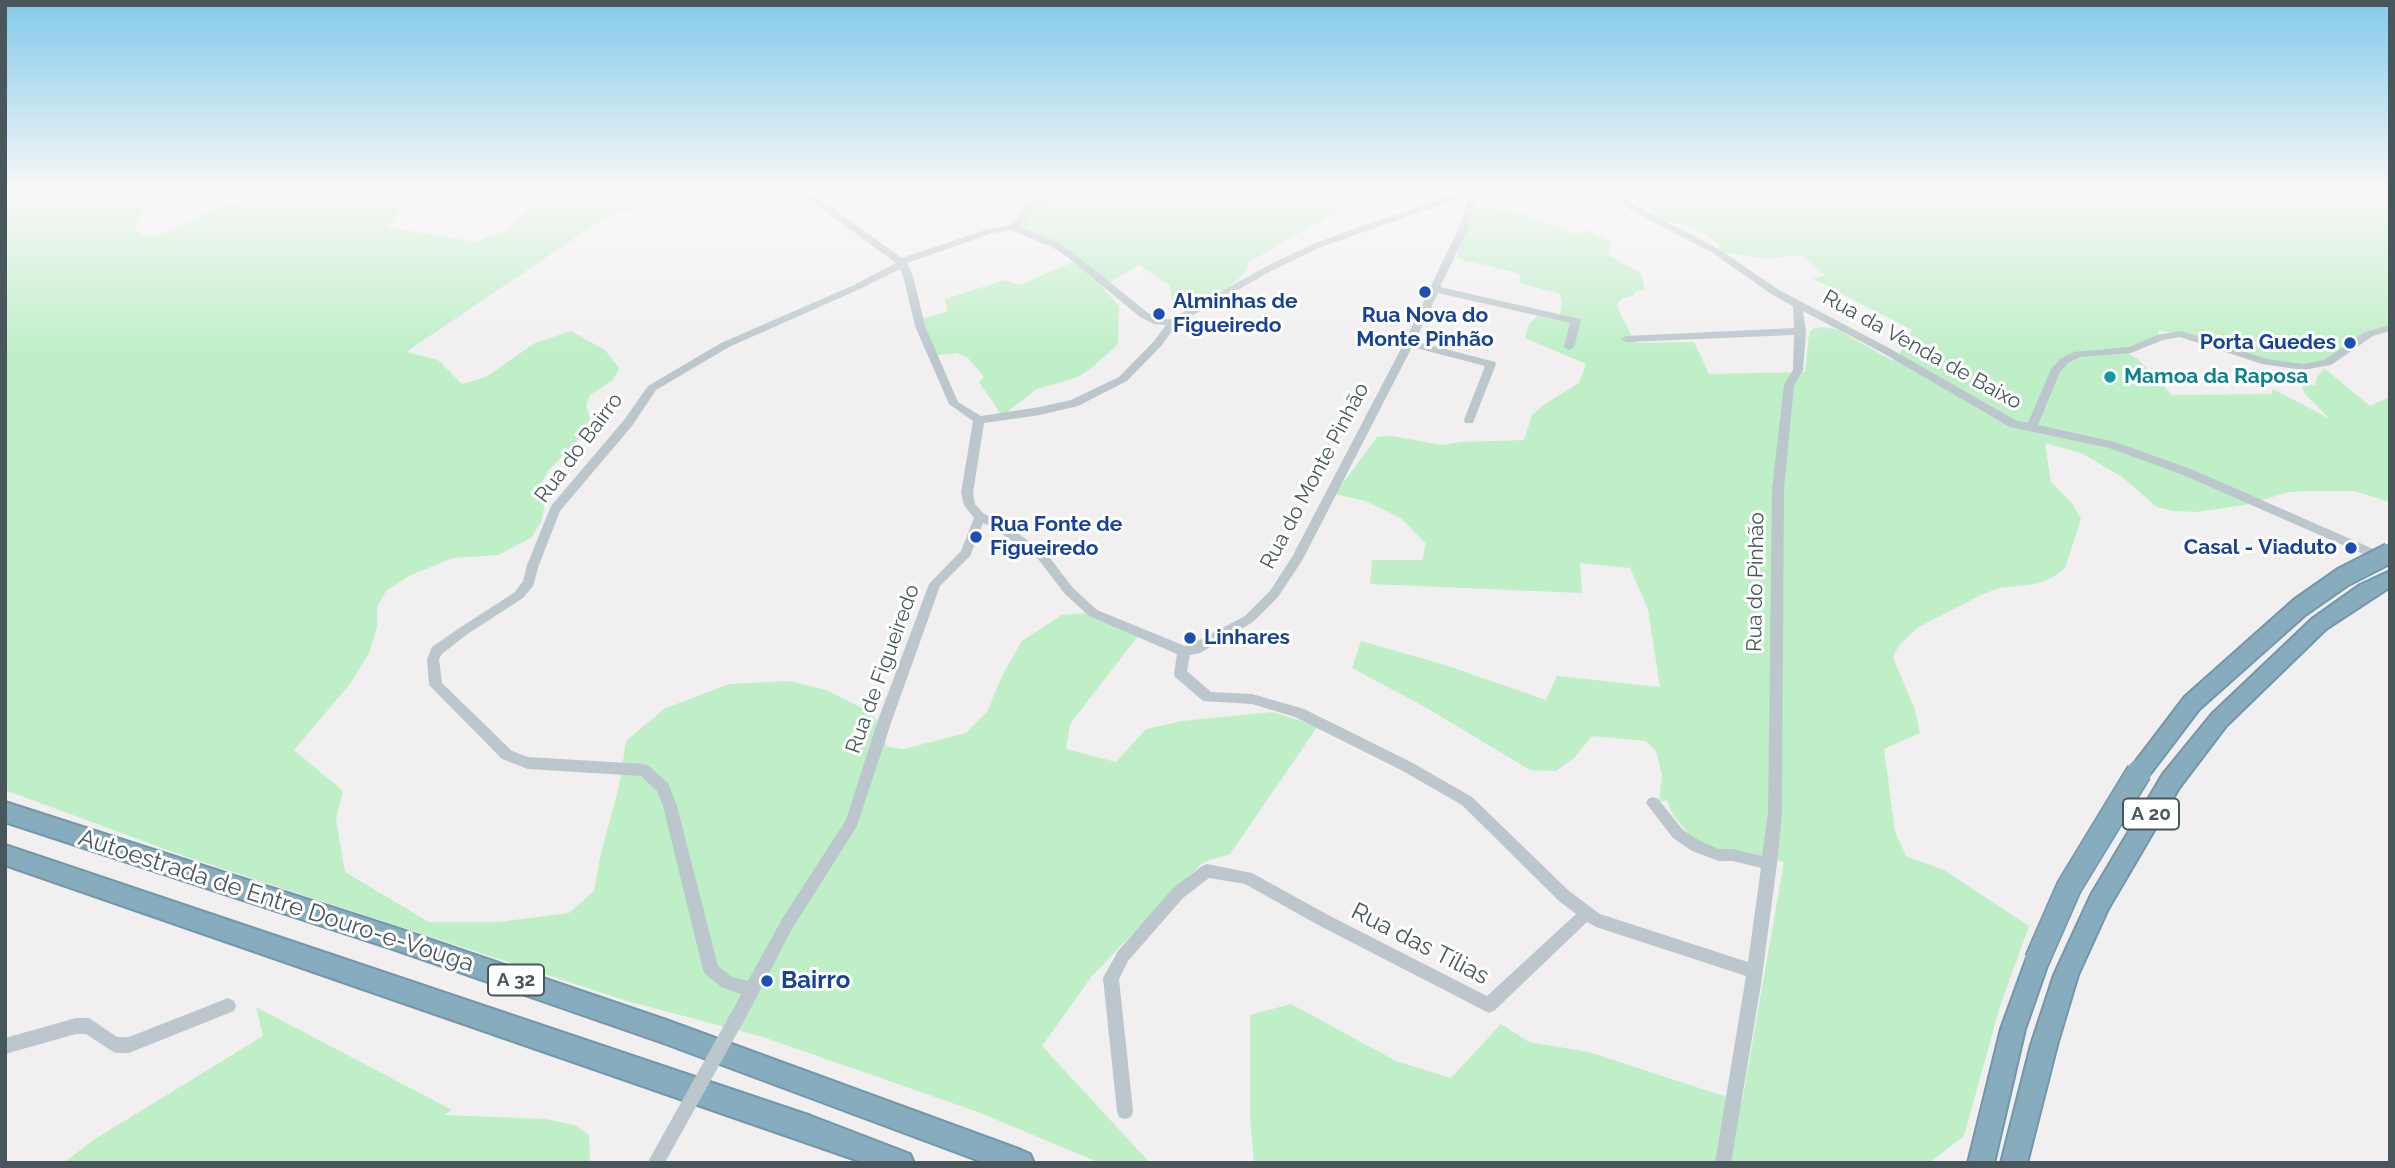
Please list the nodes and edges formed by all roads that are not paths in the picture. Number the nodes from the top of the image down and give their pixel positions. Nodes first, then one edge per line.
1 (877, 245) edge
2 (953, 245) edge
3 (1054, 245) edge
4 (1319, 245) edge
5 (1456, 245) edge
6 (1703, 245) edge
7 (902, 263) junction
8 (1435, 289) junction
9 (1798, 304) junction
10 (1172, 322) junction
11 (2390, 328) edge
12 (1801, 331) junction
13 (1626, 339) dead end
14 (1409, 343) junction
15 (1569, 347) dead end
16 (1469, 419) dead end
17 (979, 420) junction
18 (2031, 428) junction
19 (980, 517) junction
20 (2390, 553) edge
21 (2390, 561) edge
22 (2390, 578) edge
23 (1184, 651) junction
24 (1653, 803) dead end
25 (5, 812) edge
26 (5, 855) edge
27 (1770, 864) junction
28 (1587, 913) junction
29 (1754, 971) junction
30 (752, 990) junction
31 (228, 1006) dead end
32 (739, 1014) joint
33 (5, 1046) edge
34 (1125, 1111) dead end
35 (2022, 1126) junction
36 (656, 1163) edge
37 (901, 1163) edge
38 (1021, 1163) edge
39 (1723, 1163) edge
40 (1981, 1163) edge
41 (2014, 1163) edge
42 (2026, 1163) edge

1 - 7 street
2 - 7 street, Rua do Bairro
3 - 10 street
4 - 10 street
5 - 8 street, Rua do Monte Pinhão
6 - 9 street, Rua da Venda de Baixo
7 - 17 street
7 - 30 street, Rua do Bairro
8 - 14 street, Rua do Monte Pinhão
8 - 15 street
9 - 12 street, Rua do Pinhão
9 - 18 street, Rua da Venda de Baixo
10 - 17 street
11 - 18 street
12 - 13 street
12 - 27 street, Rua do Pinhão
14 - 16 street
14 - 23 street, Rua do Monte Pinhão
17 - 19 street
18 - 21 street, Rua da Venda de Baixo
19 - 23 street
19 - 30 street, Rua de Figueiredo
20 - 40 highway, A 20, bridge
22 - 35 highway, A 20
23 - 28 street
24 - 27 street
25 - 38 highway, Autoestrada de Entre Douro-e-Vouga / A 32
26 - 37 highway, Autoestrada de Entre Douro-e-Vouga / A 32
27 - 29 street, Rua do Pinhão
28 - 29 street
28 - 34 street, Rua das Tílias
29 - 39 street, Rua do Pinhão
30 - 32 street, Rua de Figueiredo
31 - 33 street
32 - 36 street, Rua de Figueiredo, bridge
35 - 41 highway, A 20
35 - 42 highway

